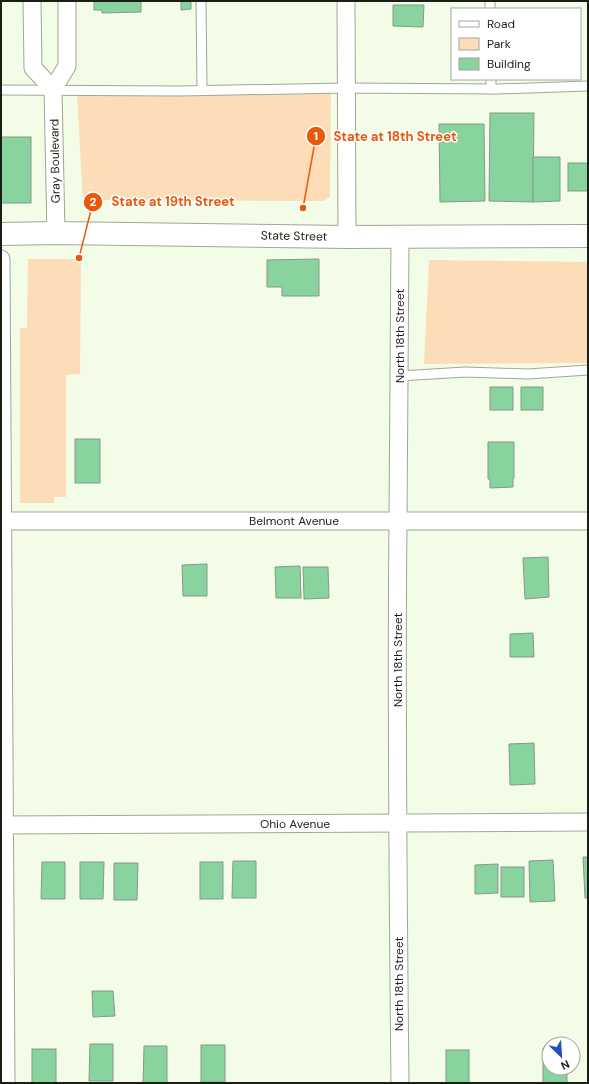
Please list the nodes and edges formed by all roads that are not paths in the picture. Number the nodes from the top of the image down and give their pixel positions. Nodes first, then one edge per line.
1 (32, 1) edge
2 (67, 1) edge
3 (201, 1) edge
4 (346, 1) edge
5 (491, 80) edge
6 (588, 86) edge
7 (346, 88) junction
8 (53, 89) junction
9 (491, 89) junction
10 (1, 90) edge
11 (202, 90) junction
12 (56, 233) junction
13 (1, 234) edge
14 (400, 236) junction
15 (588, 236) edge
16 (347, 237) junction
17 (1, 259) edge
18 (588, 370) edge
19 (400, 376) junction
20 (1, 379) edge
21 (2, 521) edge
22 (398, 521) junction
23 (588, 521) edge
24 (2, 677) edge
25 (588, 822) edge
26 (398, 823) junction
27 (2, 825) edge
28 (6, 1083) edge
29 (400, 1083) edge

1 - 8 street
2 - 8 street
3 - 11 lane
4 - 7 street
5 - 9 lane
6 - 9 lane
7 - 9 lane
7 - 11 lane
7 - 16 street
8 - 10 lane
8 - 11 lane
8 - 12 street, Gray Boulevard
12 - 13 main road, State Street
12 - 16 main road, State Street
14 - 15 main road, State Street
14 - 16 main road, State Street
14 - 19 street, North 18th Street
17 - 20 street
18 - 19 lane
19 - 22 street, North 18th Street
20 - 21 street
21 - 22 street, Belmont Avenue
21 - 24 street
22 - 23 street, Belmont Avenue
22 - 26 street, North 18th Street
24 - 27 street
25 - 26 street, Ohio Avenue
26 - 27 street, Ohio Avenue
26 - 29 street, North 18th Street
27 - 28 street

